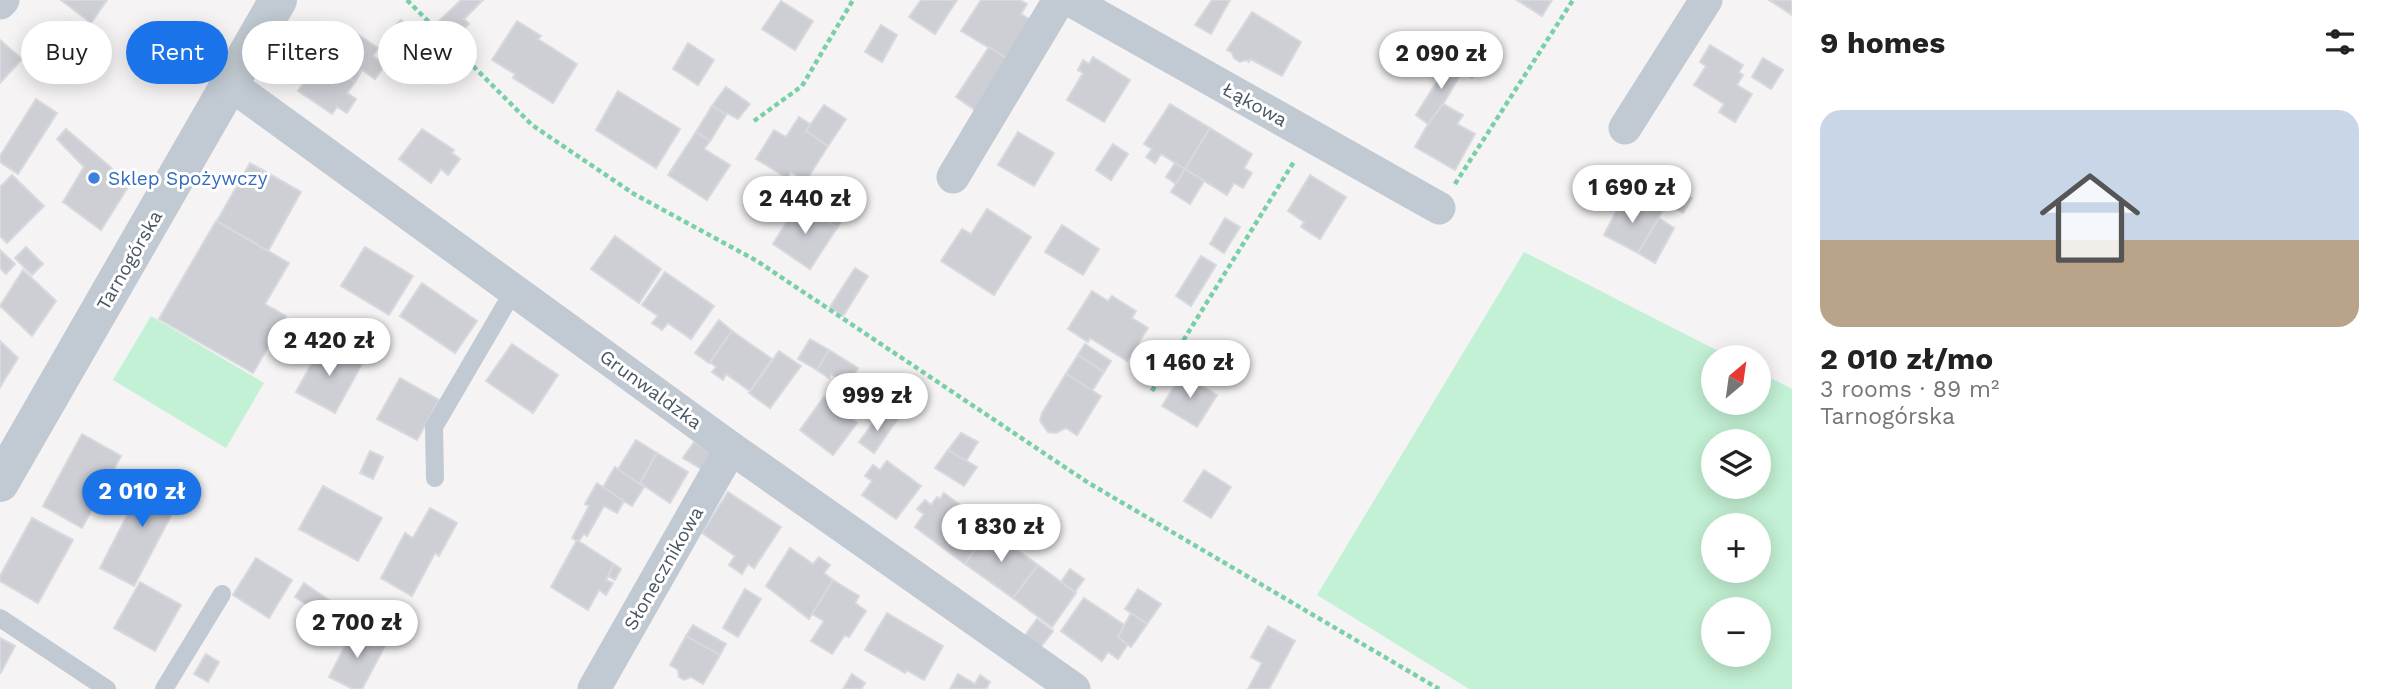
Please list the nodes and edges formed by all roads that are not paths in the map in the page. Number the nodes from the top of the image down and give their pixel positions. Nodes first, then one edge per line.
1 (278, 0) edge
2 (1059, 0) edge
3 (1070, 0) edge
4 (1706, 0) edge
5 (231, 85) junction
6 (1625, 128) dead end
7 (953, 177) dead end
8 (1439, 208) road end
9 (514, 290) junction
10 (731, 448) junction
11 (436, 478) dead end
12 (0, 483) edge
13 (222, 594) dead end
14 (0, 618) edge
15 (107, 689) edge
16 (164, 689) edge
17 (594, 689) edge
18 (1074, 689) edge

1 - 5 street, Tarnogórska
2 - 7 street
3 - 8 street, Łąkowa
4 - 6 street
5 - 9 street, Grunwaldzka
5 - 12 street, Tarnogórska
9 - 10 street, Grunwaldzka
9 - 11 lane
10 - 17 street, Słonecznikowa
10 - 18 street, Grunwaldzka
13 - 16 lane
14 - 15 lane

